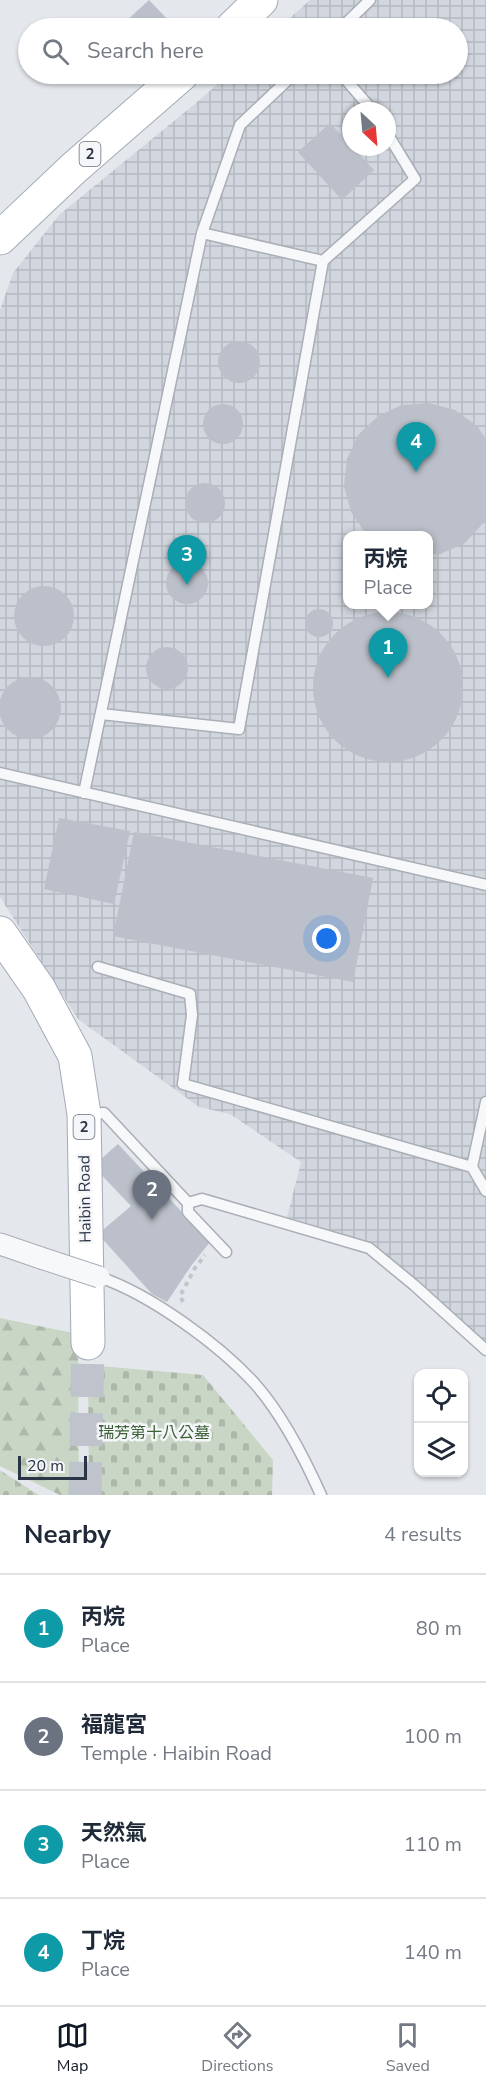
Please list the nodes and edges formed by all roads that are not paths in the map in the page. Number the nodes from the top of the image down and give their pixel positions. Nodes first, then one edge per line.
1 (261, 0) edge
2 (370, 0) edge
3 (242, 18) edge
4 (351, 18) edge
5 (171, 84) edge
6 (283, 84) edge
7 (350, 84) edge
8 (366, 102) edge
9 (396, 147) edge
10 (202, 233) junction
11 (0, 238) edge
12 (323, 261) junction
13 (101, 714) junction
14 (0, 773) edge
15 (84, 793) junction
16 (486, 885) edge
17 (0, 933) edge
18 (98, 968) dead end
19 (486, 1102) edge
20 (84, 1114) junction
21 (472, 1167) junction
22 (486, 1176) edge
23 (486, 1191) edge
24 (188, 1203) junction
25 (0, 1244) edge
26 (226, 1252) dead end
27 (99, 1277) joint
28 (88, 1343) tunnel mouth
29 (486, 1350) edge
30 (321, 1495) edge

1 - 3 main road
2 - 4 lane
5 - 11 main road, 2
6 - 10 lane
7 - 8 lane
9 - 12 lane
10 - 12 lane
10 - 13 lane
12 - 13 lane
13 - 15 lane
14 - 15 lane
15 - 16 lane
17 - 20 main road, Haibin Road / 2
18 - 21 lane
19 - 21 lane
20 - 24 lane
20 - 28 main road, Haibin Road / 2
21 - 22 lane
21 - 23 lane
24 - 26 lane
24 - 29 lane
25 - 27 street, bridge
27 - 30 lane

